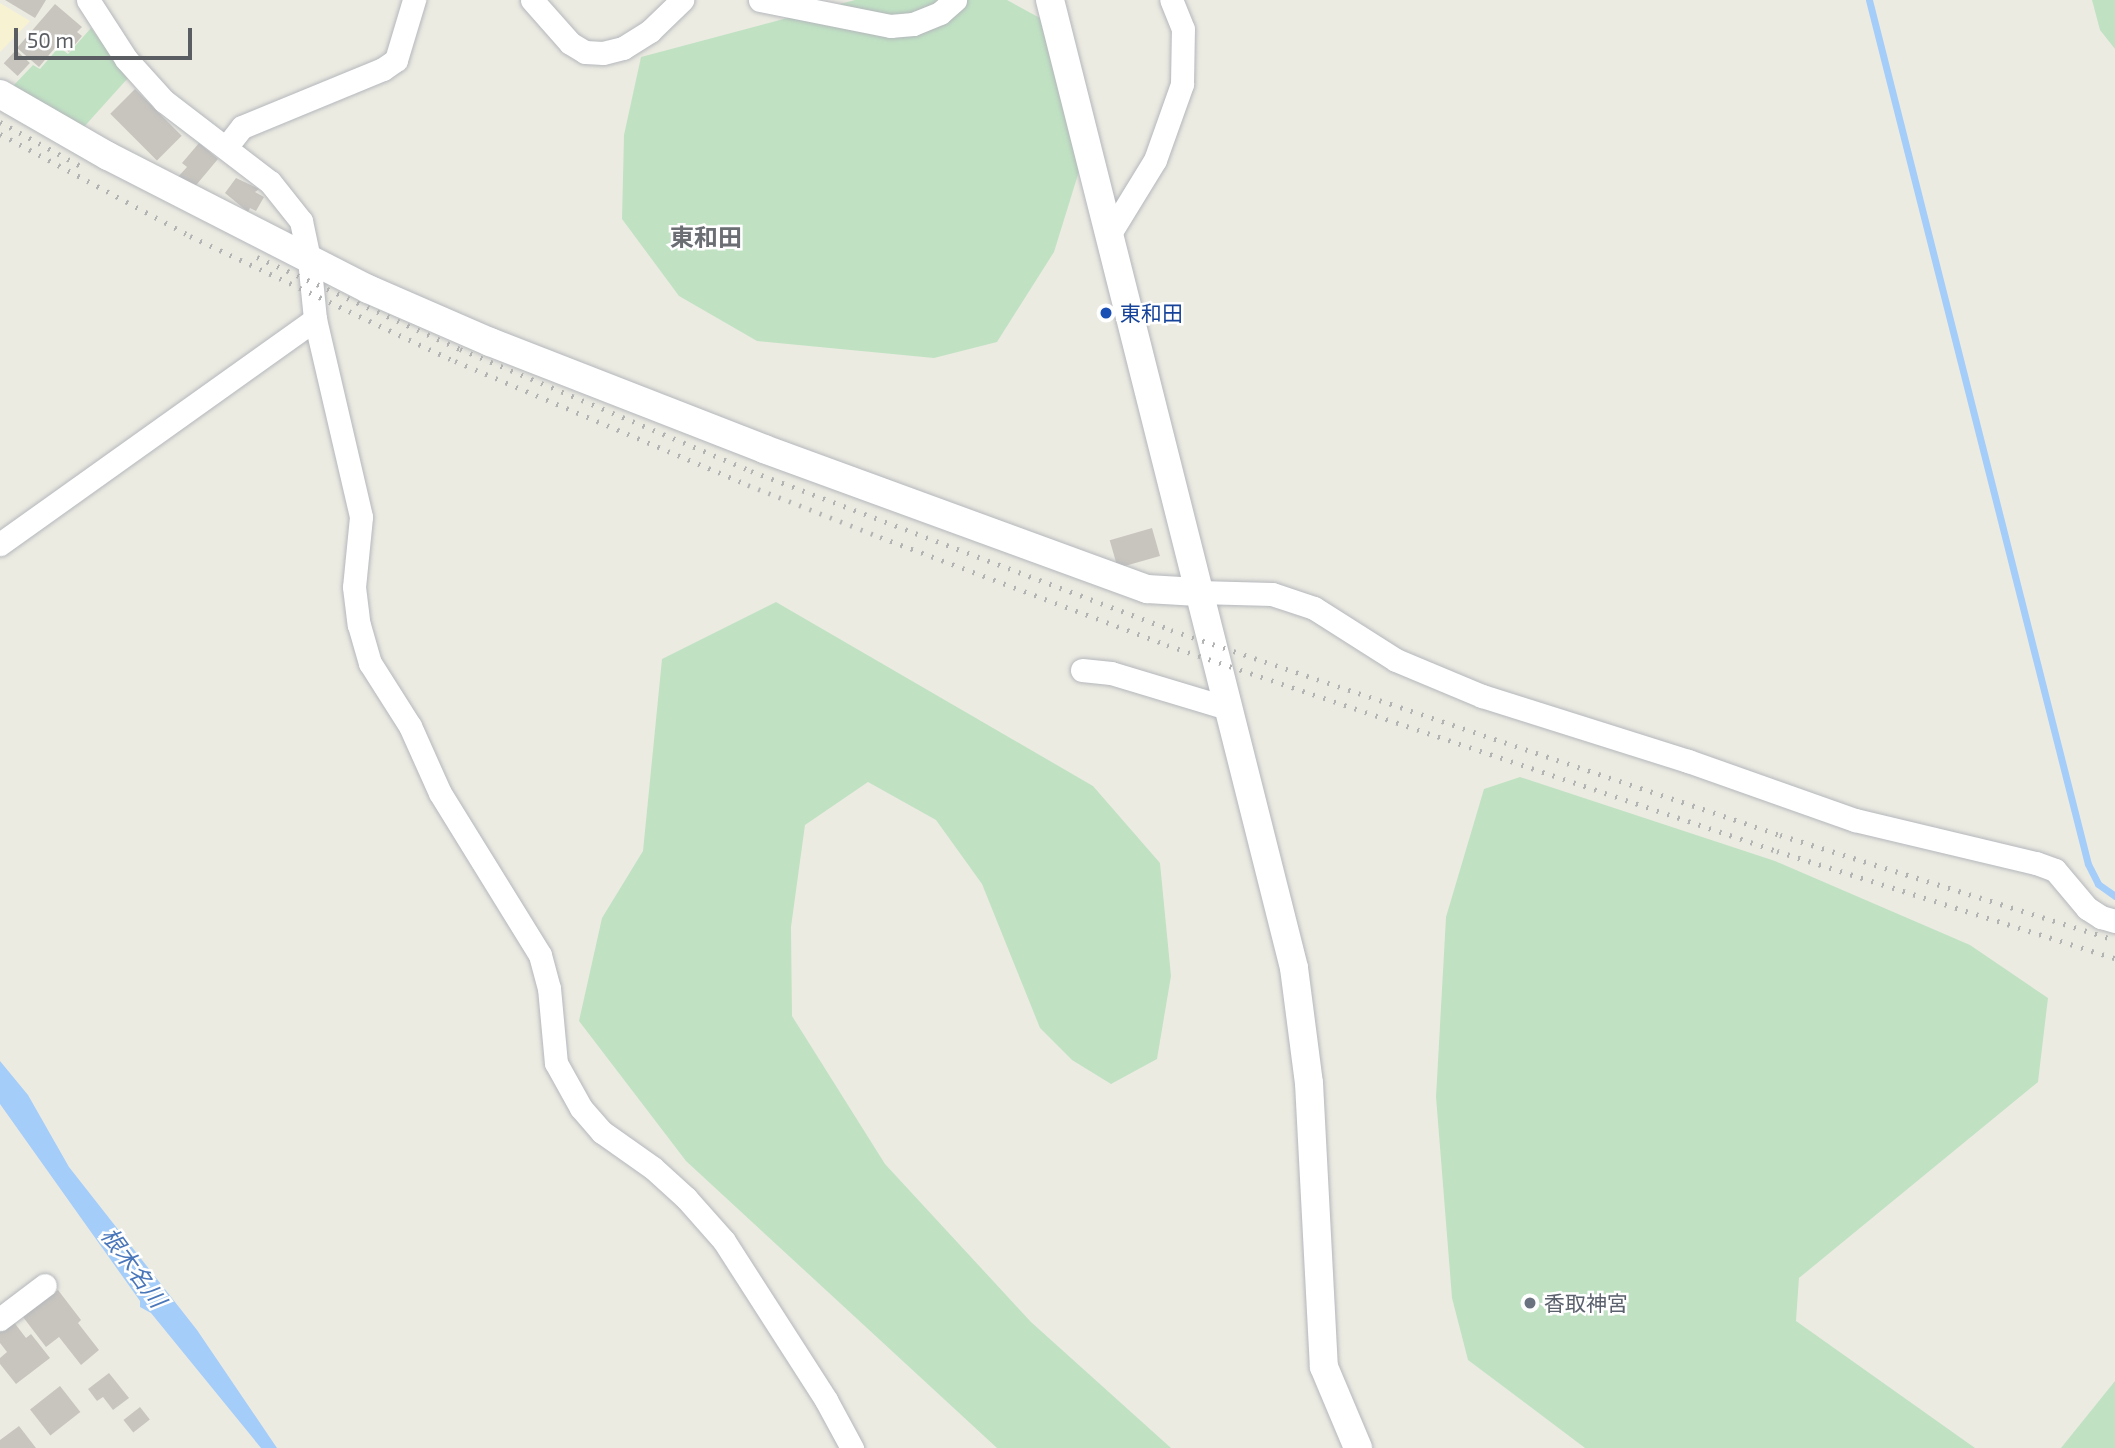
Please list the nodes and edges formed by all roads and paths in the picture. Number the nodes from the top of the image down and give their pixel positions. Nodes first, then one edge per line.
1 (88, 0) edge
2 (414, 0) edge
3 (532, 0) edge
4 (682, 0) edge
5 (760, 0) edge
6 (955, 0) edge
7 (1050, 0) edge
8 (1171, 0) edge
9 (0, 94) edge
10 (227, 146) junction
11 (1109, 235) junction
12 (309, 259) junction
13 (315, 319) junction
14 (0, 544) edge
15 (1198, 592) junction
16 (1082, 670) dead end
17 (1230, 709) junction
18 (2115, 921) edge
19 (45, 1285) dead end
20 (0, 1319) edge
21 (852, 1448) edge
22 (1358, 1448) edge

1 - 10 street
2 - 10 street
3 - 4 street
5 - 6 street
7 - 11 street
8 - 11 street
9 - 12 street
10 - 12 street
11 - 15 street
12 - 13 street
12 - 15 street
13 - 14 street
13 - 21 street
15 - 17 street
15 - 18 street
16 - 17 street
17 - 22 street
19 - 20 street

